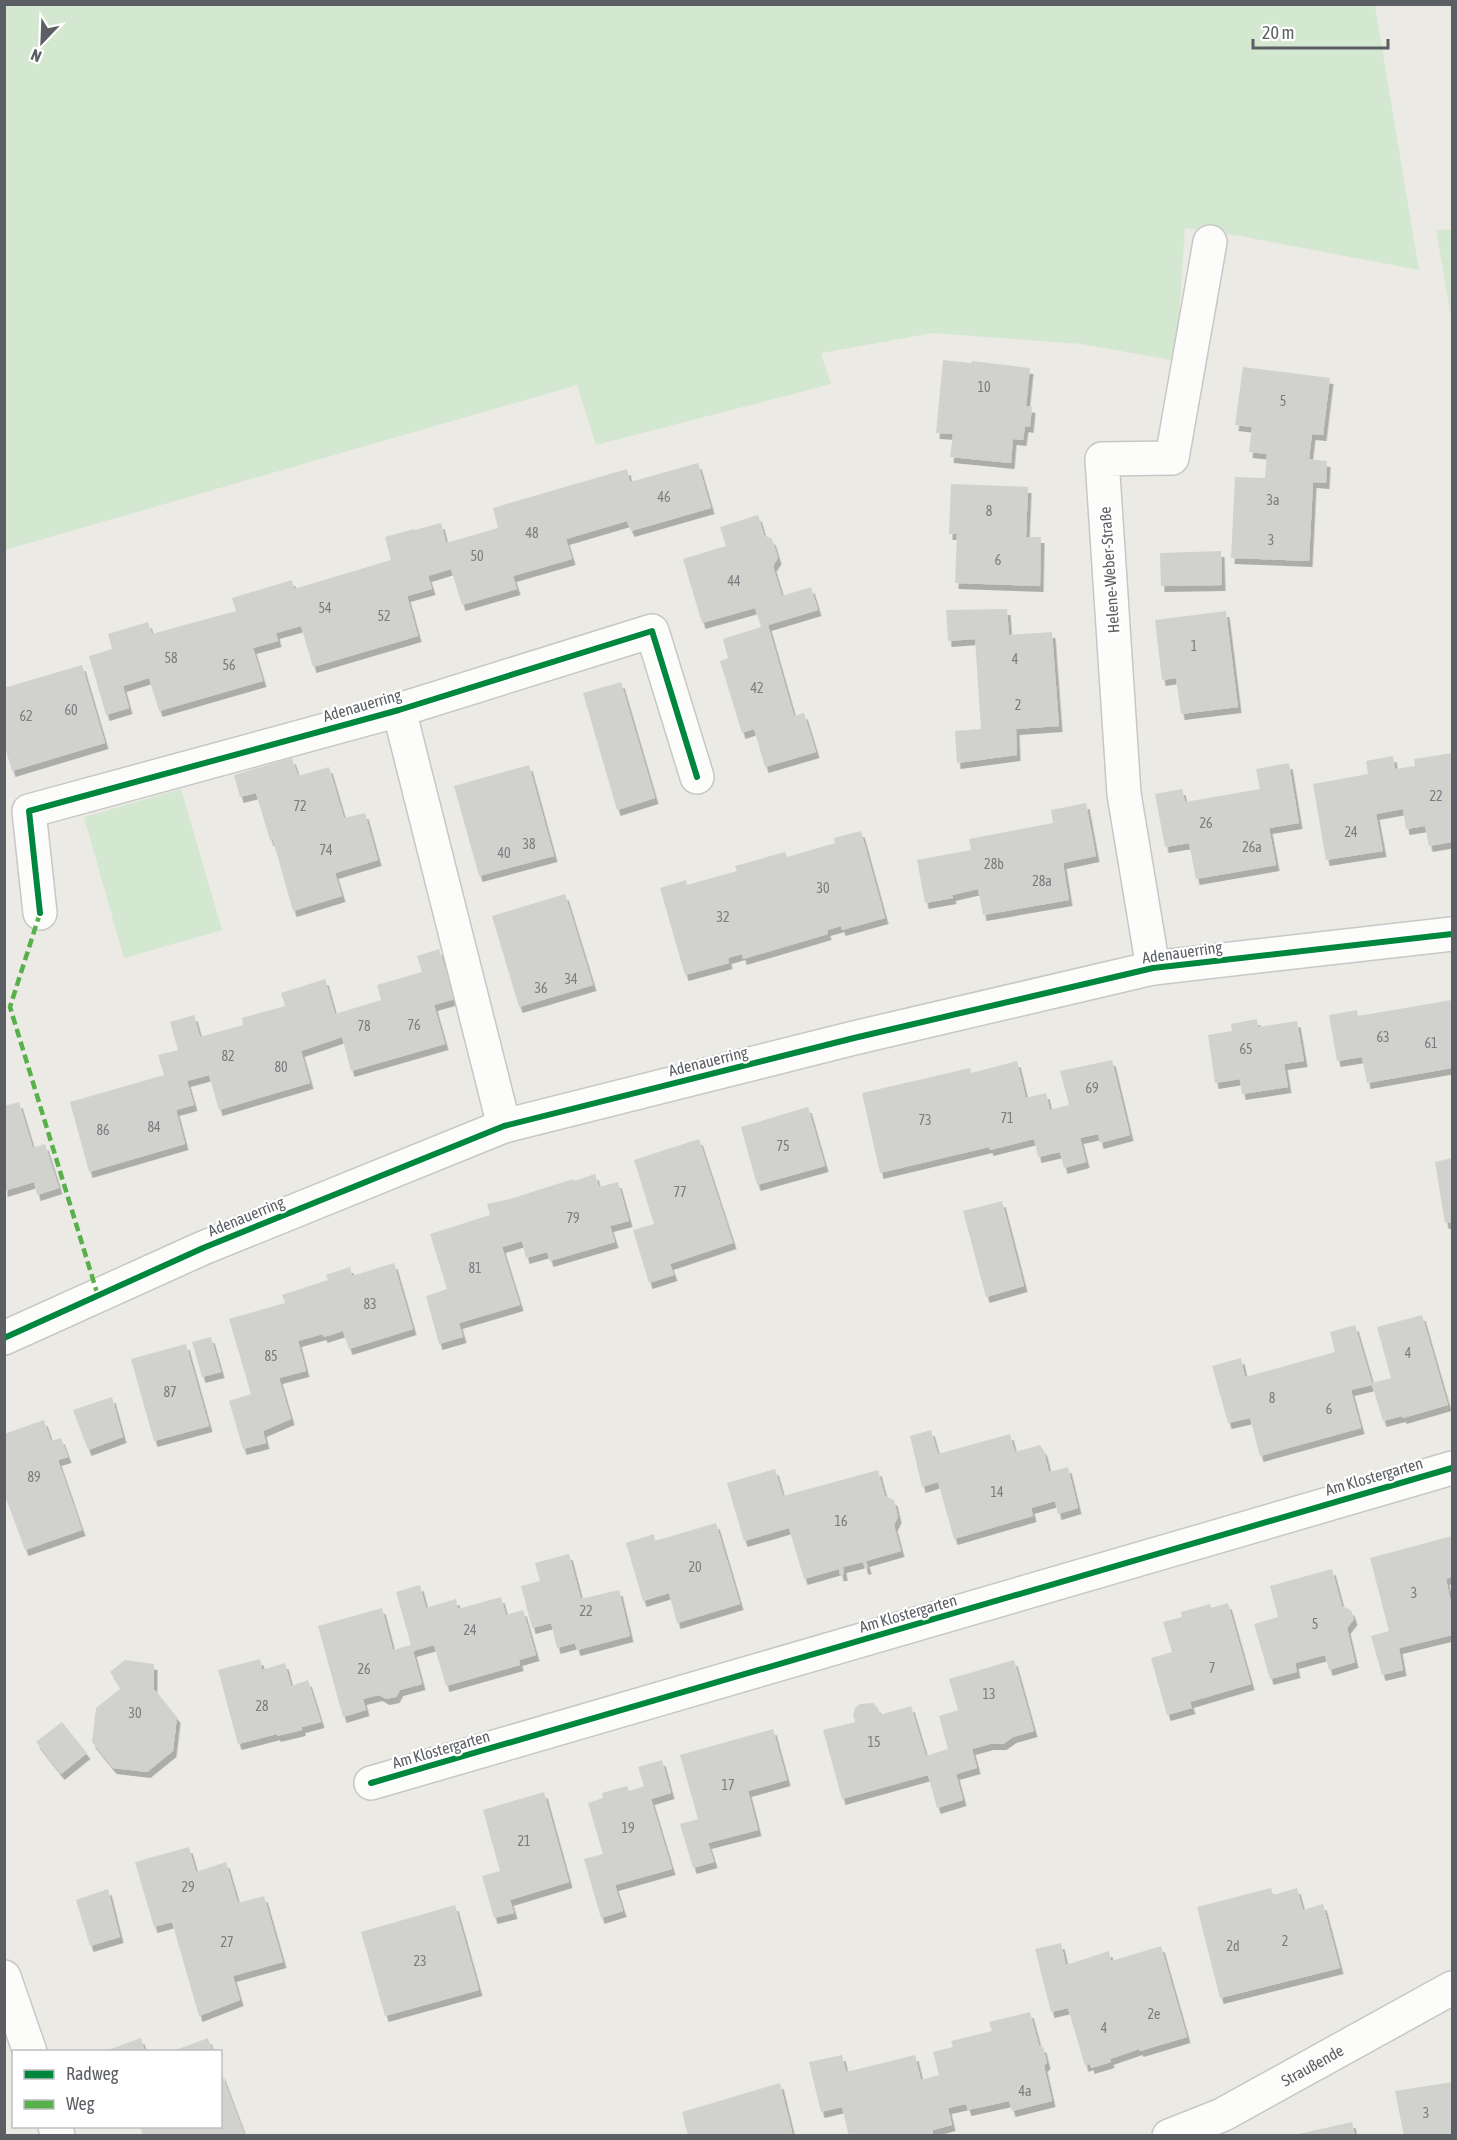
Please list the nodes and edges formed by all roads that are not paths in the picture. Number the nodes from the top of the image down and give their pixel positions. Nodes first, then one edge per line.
1 (1210, 242) dead end
2 (399, 710) junction
3 (697, 777) dead end
4 (40, 913) dead end
5 (1452, 934) edge
6 (1153, 968) junction
7 (504, 1126) junction
8 (4, 1338) edge
9 (1452, 1468) edge
10 (371, 1783) dead end
11 (4, 1977) edge
12 (1452, 1988) edge
13 (29, 2050) edge
14 (1226, 2125) edge
15 (1169, 2136) edge

1 - 6 street, Helene-Weber-Straße
2 - 3 street, Adenauerring
2 - 4 street, Adenauerring
2 - 7 street, Adenauerring
5 - 6 street, Adenauerring
6 - 7 street, Adenauerring
7 - 8 street, Adenauerring
9 - 10 street, Am Klostergarten
11 - 13 street
12 - 14 street, Straußende
14 - 15 street, Straußende

